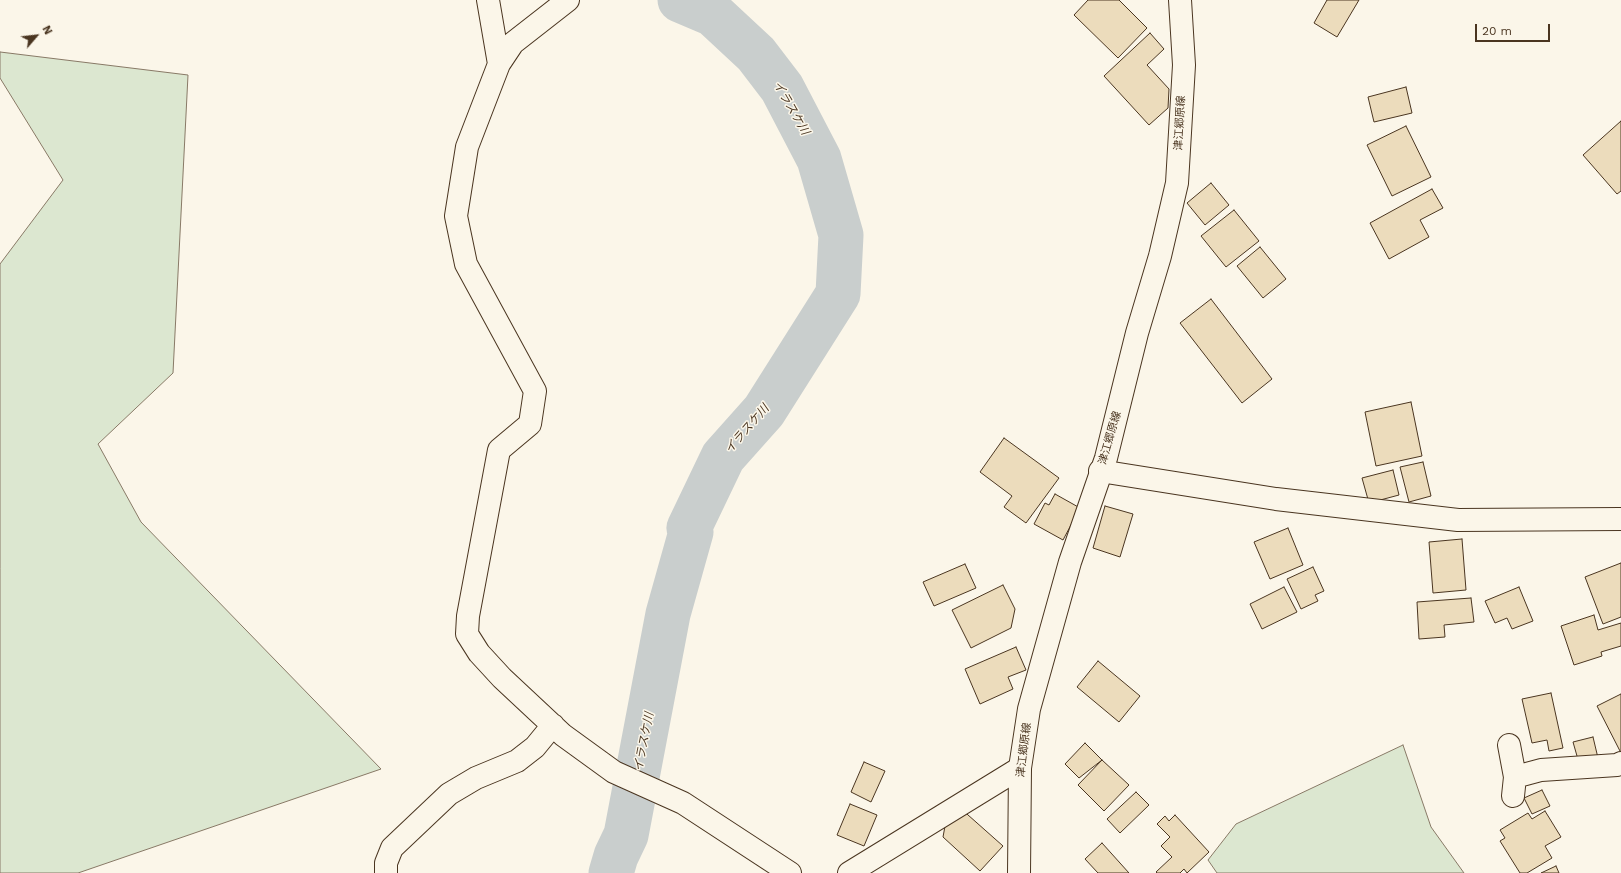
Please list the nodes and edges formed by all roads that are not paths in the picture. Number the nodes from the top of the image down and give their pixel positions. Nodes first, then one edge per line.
1 (488, 0) edge
2 (568, 0) edge
3 (1180, 0) edge
4 (498, 64) junction
5 (1100, 471) junction
6 (1621, 519) edge
7 (553, 725) junction
8 (1509, 744) dead end
9 (1621, 763) edge
10 (1020, 768) junction
11 (386, 873) edge
12 (790, 873) edge
13 (849, 873) edge
14 (1019, 873) edge

1 - 4 street
2 - 4 street
3 - 5 street, 津江郷原線
4 - 7 street
5 - 6 street
5 - 10 street, 津江郷原線
7 - 11 street
7 - 12 street
8 - 9 street
10 - 13 street
10 - 14 street, 津江郷原線

